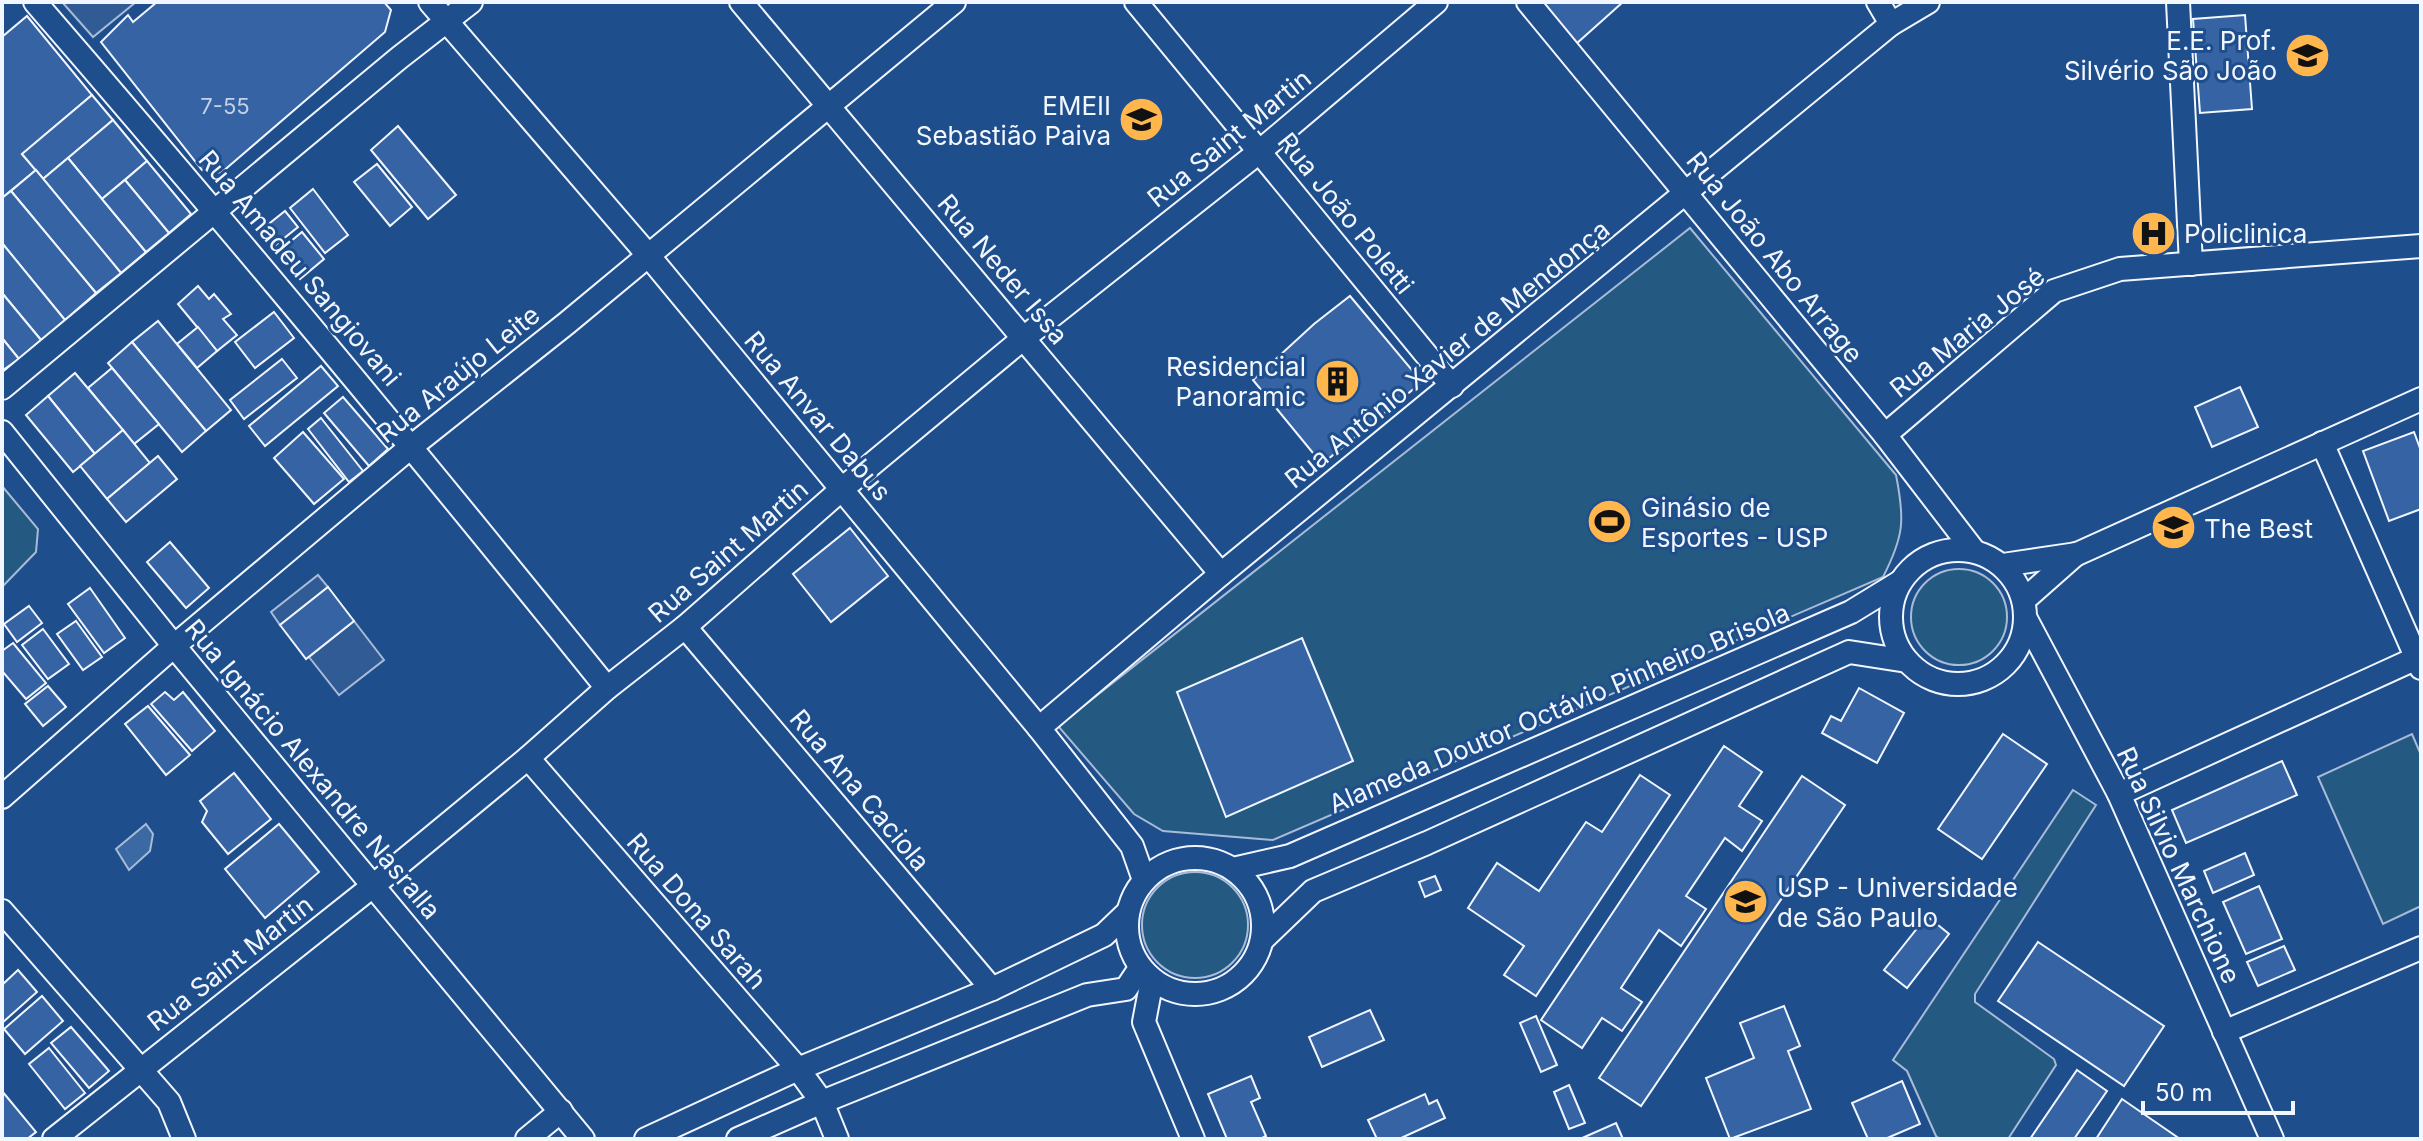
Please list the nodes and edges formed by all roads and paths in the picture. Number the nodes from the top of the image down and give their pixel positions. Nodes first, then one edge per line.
1 (35, 2) edge
2 (430, 2) edge
3 (471, 2) edge
4 (741, 2) edge
5 (954, 2) edge
6 (1136, 2) edge
7 (1436, 2) edge
8 (1528, 2) edge
9 (1878, 2) edge
10 (1928, 2) edge
11 (2178, 2) edge
12 (447, 22) junction
13 (1891, 24) junction
14 (829, 107) junction
15 (1259, 152) junction
16 (1687, 194) junction
17 (217, 212) junction
18 (2421, 246) edge
19 (648, 255) junction
20 (2191, 264) junction
21 (1025, 337) junction
22 (1452, 386) junction
23 (2, 388) edge
24 (2421, 399) edge
25 (2, 432) edge
26 (1885, 435) junction
27 (2322, 443) junction
28 (412, 446) junction
29 (842, 489) junction
30 (1974, 551) junction
31 (2077, 554) junction
32 (2003, 565) junction
33 (1221, 574) junction
34 (1900, 582) junction
35 (2025, 609) junction
36 (685, 627) junction
37 (174, 646) junction
38 (2420, 660) edge
39 (1907, 661) junction
40 (607, 688) junction
41 (1039, 728) junction
42 (528, 758) junction
43 (2119, 794) junction
44 (2, 797) edge
45 (1233, 869) junction
46 (1144, 880) junction
47 (374, 885) junction
48 (2, 911) edge
49 (1128, 912) junction
50 (1263, 939) junction
51 (2421, 948) edge
52 (1146, 974) junction
53 (992, 989) junction
54 (2224, 1032) junction
55 (798, 1069) junction
56 (140, 1070) junction
57 (822, 1102) junction
58 (561, 1111) junction
59 (54, 1139) edge
60 (184, 1139) edge
61 (527, 1139) edge
62 (583, 1139) edge
63 (646, 1139) edge
64 (738, 1139) edge
65 (837, 1139) edge
66 (1193, 1139) edge
67 (2272, 1139) edge

1 - 17 street, Rua Amadeu Sangiovani
2 - 12 street, Rua Anvar Dabus
3 - 12 street
4 - 14 street, Rua Neder Issa
5 - 14 street, Rua Araújo Leite
6 - 15 street, Rua João Poletti
7 - 15 street, Rua Saint Martin
8 - 16 street, Rua João Abo Arrage
9 - 13 street
10 - 13 street, Rua Antônio Xavier de Mendonça
11 - 20 street
12 - 17 street
12 - 19 street, Rua Anvar Dabus
13 - 16 street, Rua Antônio Xavier de Mendonça
14 - 19 street, Rua Araújo Leite
14 - 21 street, Rua Neder Issa
15 - 21 street, Rua Saint Martin
15 - 22 street, Rua João Poletti
16 - 22 street, Rua Antônio Xavier de Mendonça
16 - 26 street, Rua João Abo Arrage
17 - 23 street
17 - 28 street, Rua Amadeu Sangiovani
18 - 20 street, Rua Maria José
19 - 28 street, Rua Araújo Leite
19 - 29 street, Rua Anvar Dabus
20 - 26 street, Rua Maria José
21 - 29 street, Rua Saint Martin
21 - 33 street, Rua Neder Issa
22 - 33 street, Rua Antônio Xavier de Mendonça
24 - 27 street
25 - 37 street, Rua Ignácio Alexandre Nasralla
26 - 30 street, Rua João Abo Arrage
27 - 31 street
27 - 38 street
28 - 37 street, Rua Araújo Leite
28 - 40 street, Rua Amadeu Sangiovani
29 - 36 street, Rua Saint Martin
29 - 41 street, Rua Anvar Dabus
30 - 32 street, Alameda Doutor Octávio Pinheiro Brisola
30 - 34 street, Alameda Doutor Octávio Pinheiro Brisola
31 - 32 street
31 - 35 street
32 - 35 street
33 - 41 street, Rua Antônio Xavier de Mendonça
34 - 39 street
34 - 45 street, Alameda Doutor Octávio Pinheiro Brisola
35 - 39 street
35 - 43 street, Rua Silvio Marchione
36 - 40 street, Rua Saint Martin
36 - 53 street, Rua Ana Caciola
37 - 44 street, Rua Araújo Leite
37 - 47 street, Rua Ignácio Alexandre Nasralla
38 - 43 street
39 - 50 street
40 - 42 street, Rua Saint Martin
41 - 46 street, Rua Anvar Dabus
42 - 47 street, Rua Saint Martin
42 - 55 street, Rua Dona Sarah
43 - 54 street, Rua Silvio Marchione
45 - 46 street, Alameda Doutor Octávio Pinheiro Brisola
45 - 50 street
46 - 49 street
47 - 56 street, Rua Saint Martin
47 - 58 street, Rua Ignácio Alexandre Nasralla
48 - 56 street
49 - 52 street
49 - 53 street
50 - 52 street
51 - 54 street
52 - 57 street
52 - 66 street
53 - 55 street
54 - 67 street, Rua Silvio Marchione
55 - 57 street, Rua Dona Sarah
55 - 63 street
56 - 59 street, Rua Saint Martin
56 - 60 street
57 - 64 street
57 - 65 street, Rua Dona Sarah
58 - 61 street
58 - 62 street, Rua Ignácio Alexandre Nasralla

